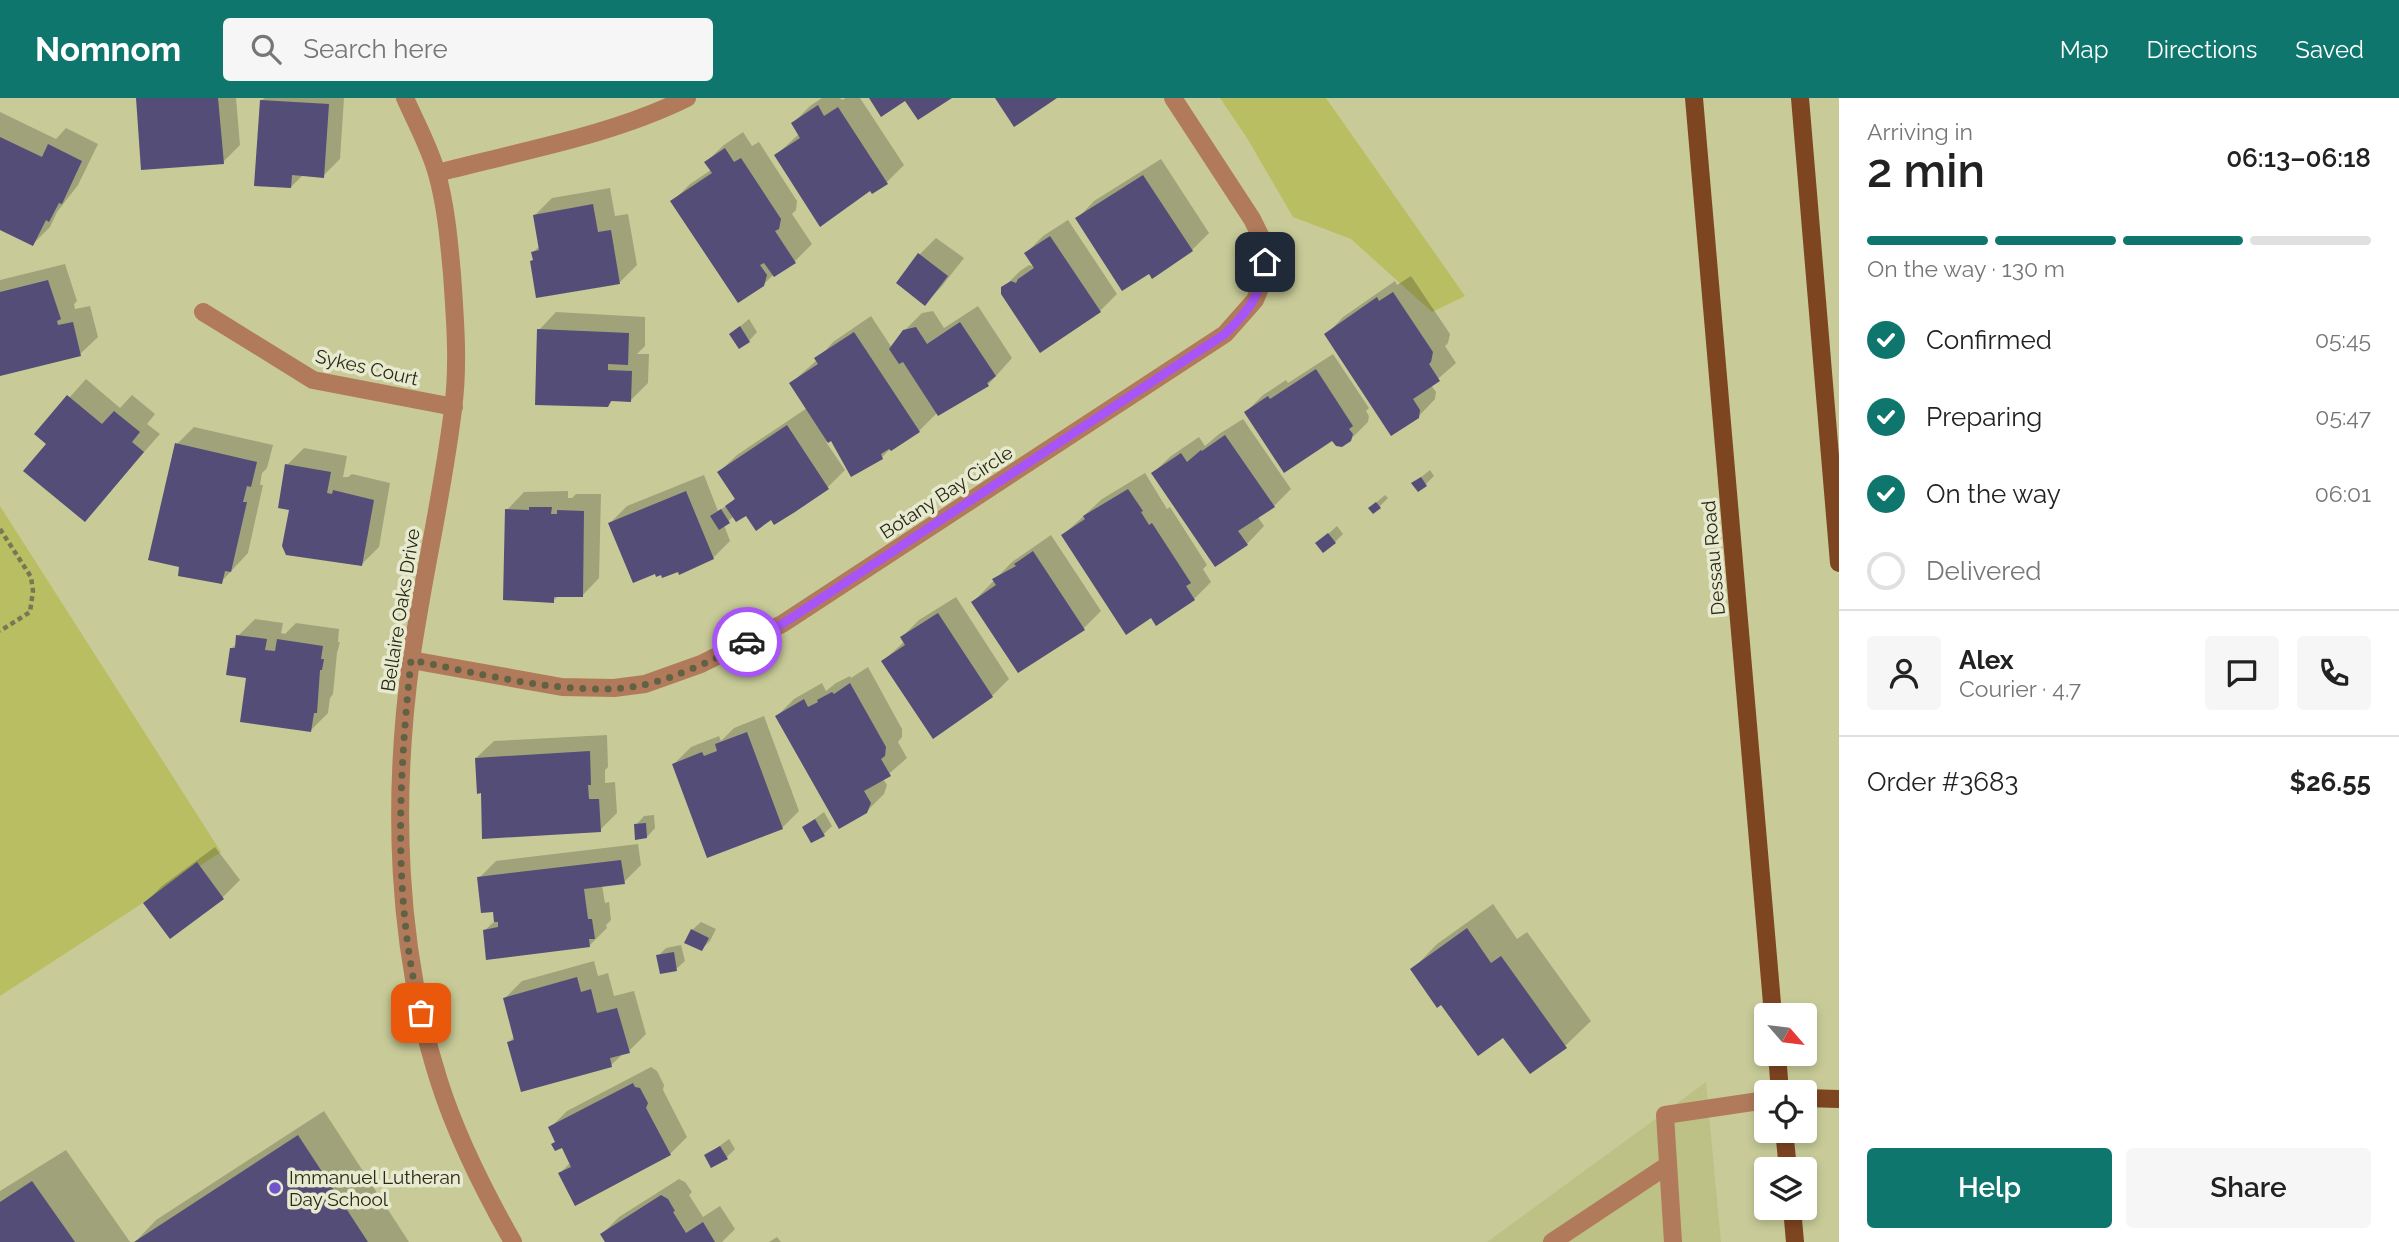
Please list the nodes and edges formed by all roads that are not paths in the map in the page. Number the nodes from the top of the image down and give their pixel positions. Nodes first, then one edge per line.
1 (405, 98) edge
2 (687, 98) edge
3 (1173, 98) edge
4 (1695, 98) edge
5 (1800, 98) edge
6 (437, 173) junction
7 (203, 312) dead end
8 (454, 407) junction
9 (1839, 563) edge
10 (411, 660) junction
11 (1772, 1003) edge
12 (1817, 1098) edge
13 (1839, 1099) edge
14 (1754, 1102) edge
15 (1668, 1165) junction
16 (1793, 1220) edge
17 (513, 1242) edge
18 (1552, 1242) edge
19 (1673, 1242) edge
20 (1795, 1242) edge

1 - 6 street, Bellaire Oaks Drive
2 - 6 street
3 - 10 street, Botany Bay Circle
4 - 11 main road, Dessau Road
5 - 9 main road
6 - 8 street, Bellaire Oaks Drive
7 - 8 street, Sykes Court
8 - 10 street, Bellaire Oaks Drive
10 - 17 street, Bellaire Oaks Drive
12 - 13 main road
14 - 15 street
15 - 18 street
15 - 19 street
16 - 20 main road

